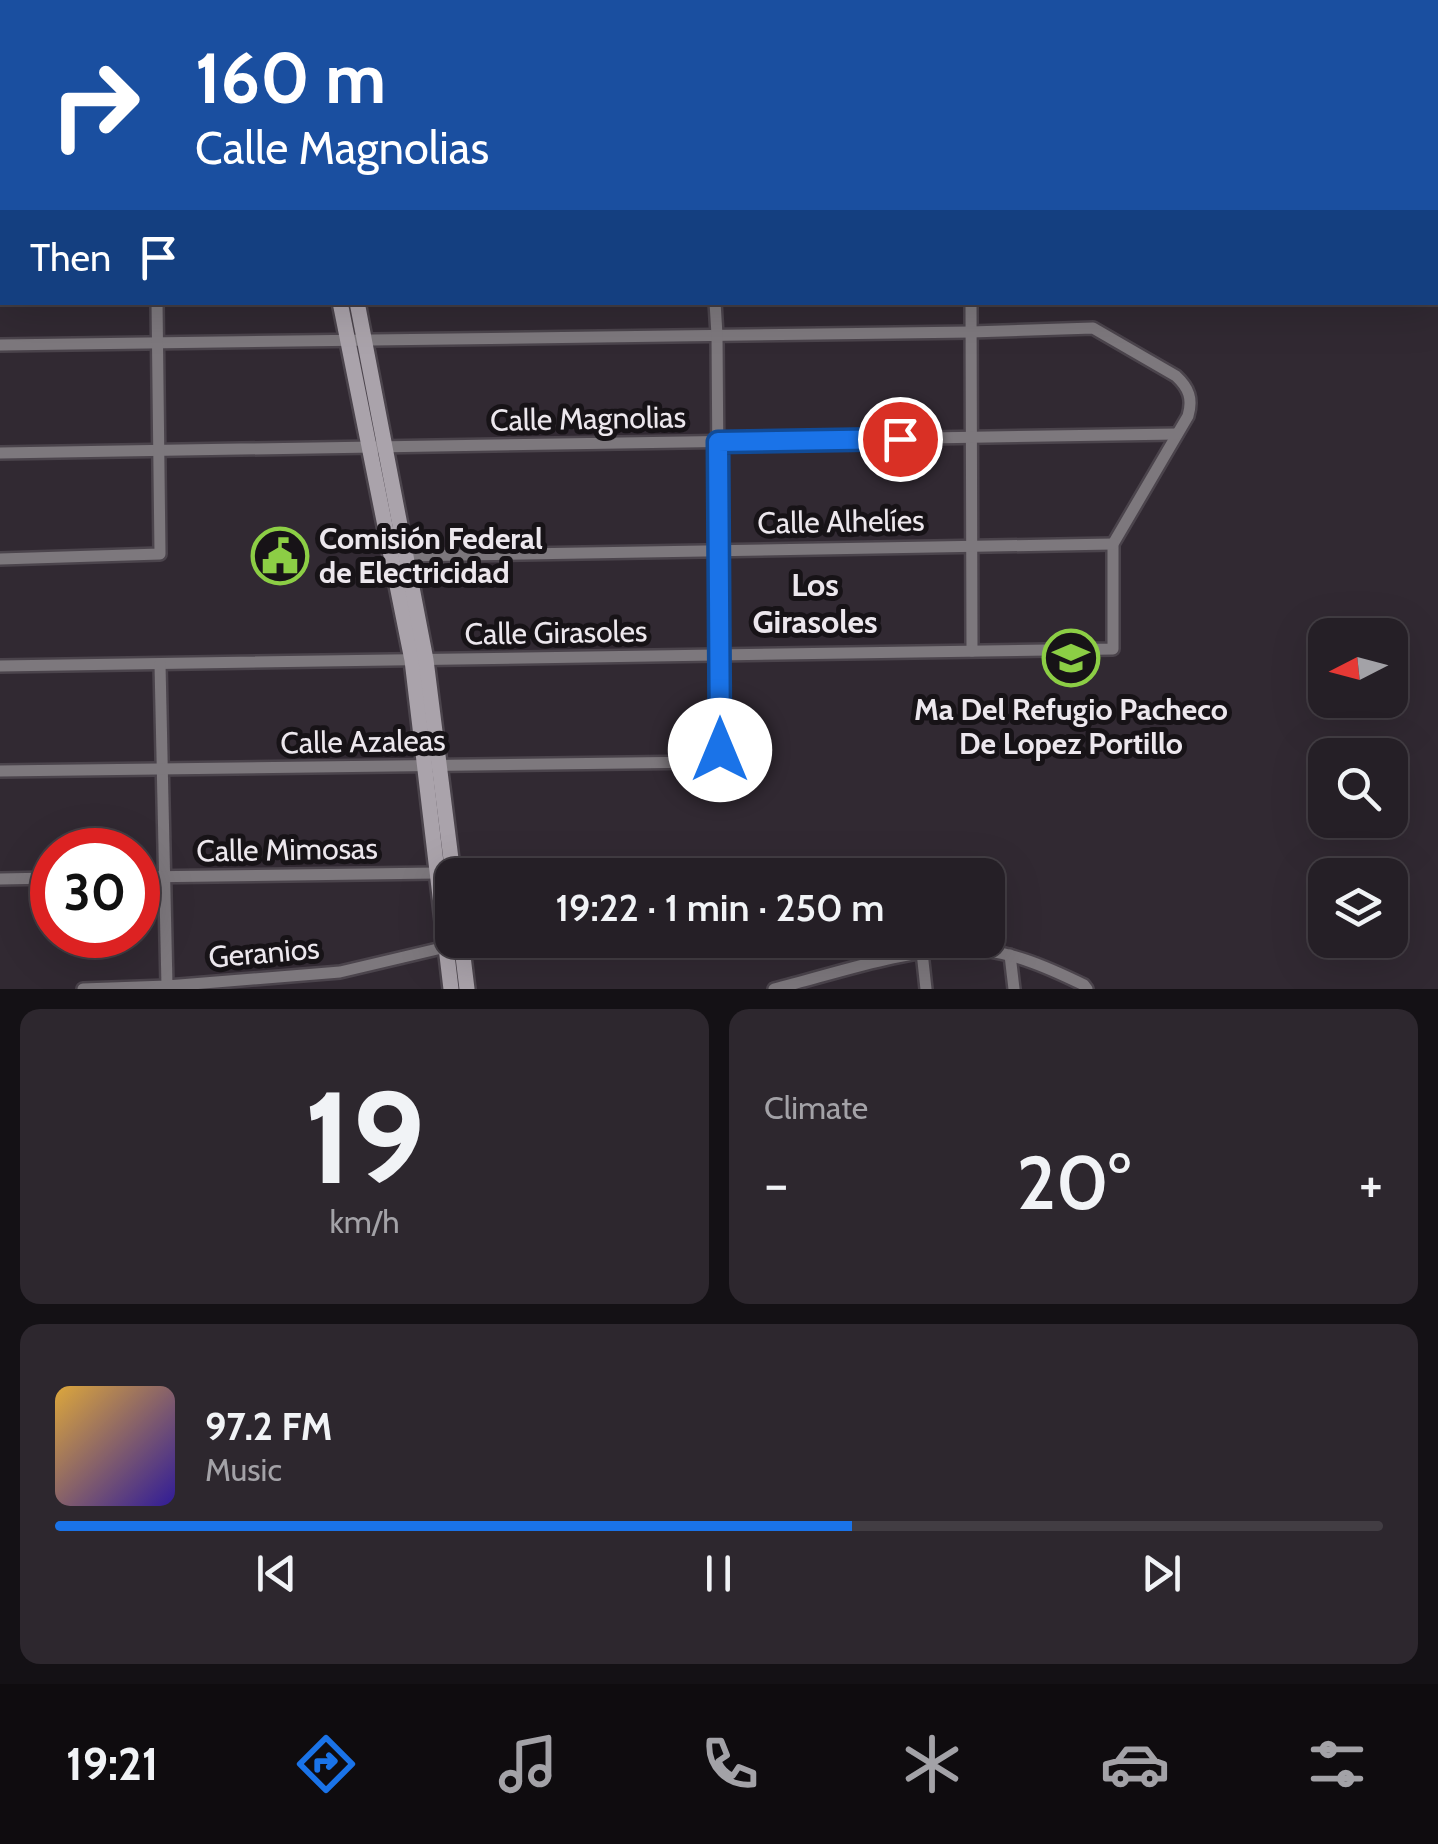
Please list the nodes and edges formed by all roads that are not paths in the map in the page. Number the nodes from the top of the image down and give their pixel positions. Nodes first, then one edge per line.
1 (156, 305) edge
2 (341, 305) edge
3 (357, 305) edge
4 (715, 305) edge
5 (971, 305) edge
6 (971, 332) junction
7 (718, 335) junction
8 (356, 340) junction
9 (158, 343) junction
10 (0, 345) edge
11 (1178, 434) junction
12 (972, 438) junction
13 (718, 442) junction
14 (377, 448) junction
15 (159, 451) junction
16 (0, 453) edge
17 (1113, 544) junction
18 (973, 545) junction
19 (719, 550) junction
20 (398, 556) junction
21 (0, 559) edge
22 (972, 651) junction
23 (720, 655) junction
24 (419, 660) junction
25 (160, 664) junction
26 (0, 666) edge
27 (432, 766) junction
28 (162, 770) junction
29 (0, 771) edge
30 (446, 858) edge
31 (435, 873) edge
32 (160, 876) edge
33 (164, 876) junction
34 (30, 878) edge
35 (0, 879) edge
36 (435, 949) edge
37 (1005, 955) edge
38 (1010, 956) junction
39 (453, 958) edge
40 (458, 958) edge
41 (898, 958) edge
42 (923, 958) edge
43 (834, 974) junction
44 (167, 986) junction
45 (83, 989) edge
46 (451, 989) edge
47 (467, 989) edge
48 (774, 989) edge
49 (836, 989) edge
50 (926, 989) edge
51 (1014, 989) edge
52 (1087, 989) edge

1 - 9 street
2 - 8 main road
3 - 8 main road
4 - 7 street
5 - 6 street
6 - 7 street
6 - 11 street
6 - 12 street
7 - 8 street
7 - 13 street
8 - 9 street
8 - 14 main road
9 - 10 street
9 - 15 street
11 - 12 street, Calle Magnolias
11 - 17 street
12 - 13 street, Calle Magnolias
12 - 18 street
13 - 14 street, Calle Magnolias
13 - 19 street
14 - 15 street, Calle Magnolias
14 - 20 main road
15 - 16 street, Calle Magnolias
15 - 21 street
17 - 18 street, Calle Alhelíes
17 - 22 street, Calle Girasoles
18 - 19 street, Calle Alhelíes
18 - 22 street
19 - 20 street, Calle Alhelíes
19 - 23 street
20 - 24 main road
22 - 23 street, Calle Girasoles
23 - 24 street, Calle Girasoles
23 - 27 street, Calle Azaleas
24 - 25 street, Calle Girasoles
24 - 27 main road
25 - 26 street, Calle Girasoles
25 - 28 street
27 - 28 street, Calle Azaleas
27 - 30 main road
28 - 29 street, Calle Azaleas
28 - 33 street
31 - 33 street, Calle Mimosas
32 - 33 street, Calle Mimosas
33 - 44 street
34 - 35 street
36 - 44 street, Geranios
37 - 38 street
38 - 51 street
38 - 52 street
39 - 46 main road
40 - 47 main road
41 - 43 street
42 - 50 street
43 - 48 street
43 - 49 street
44 - 45 street, Geranios

